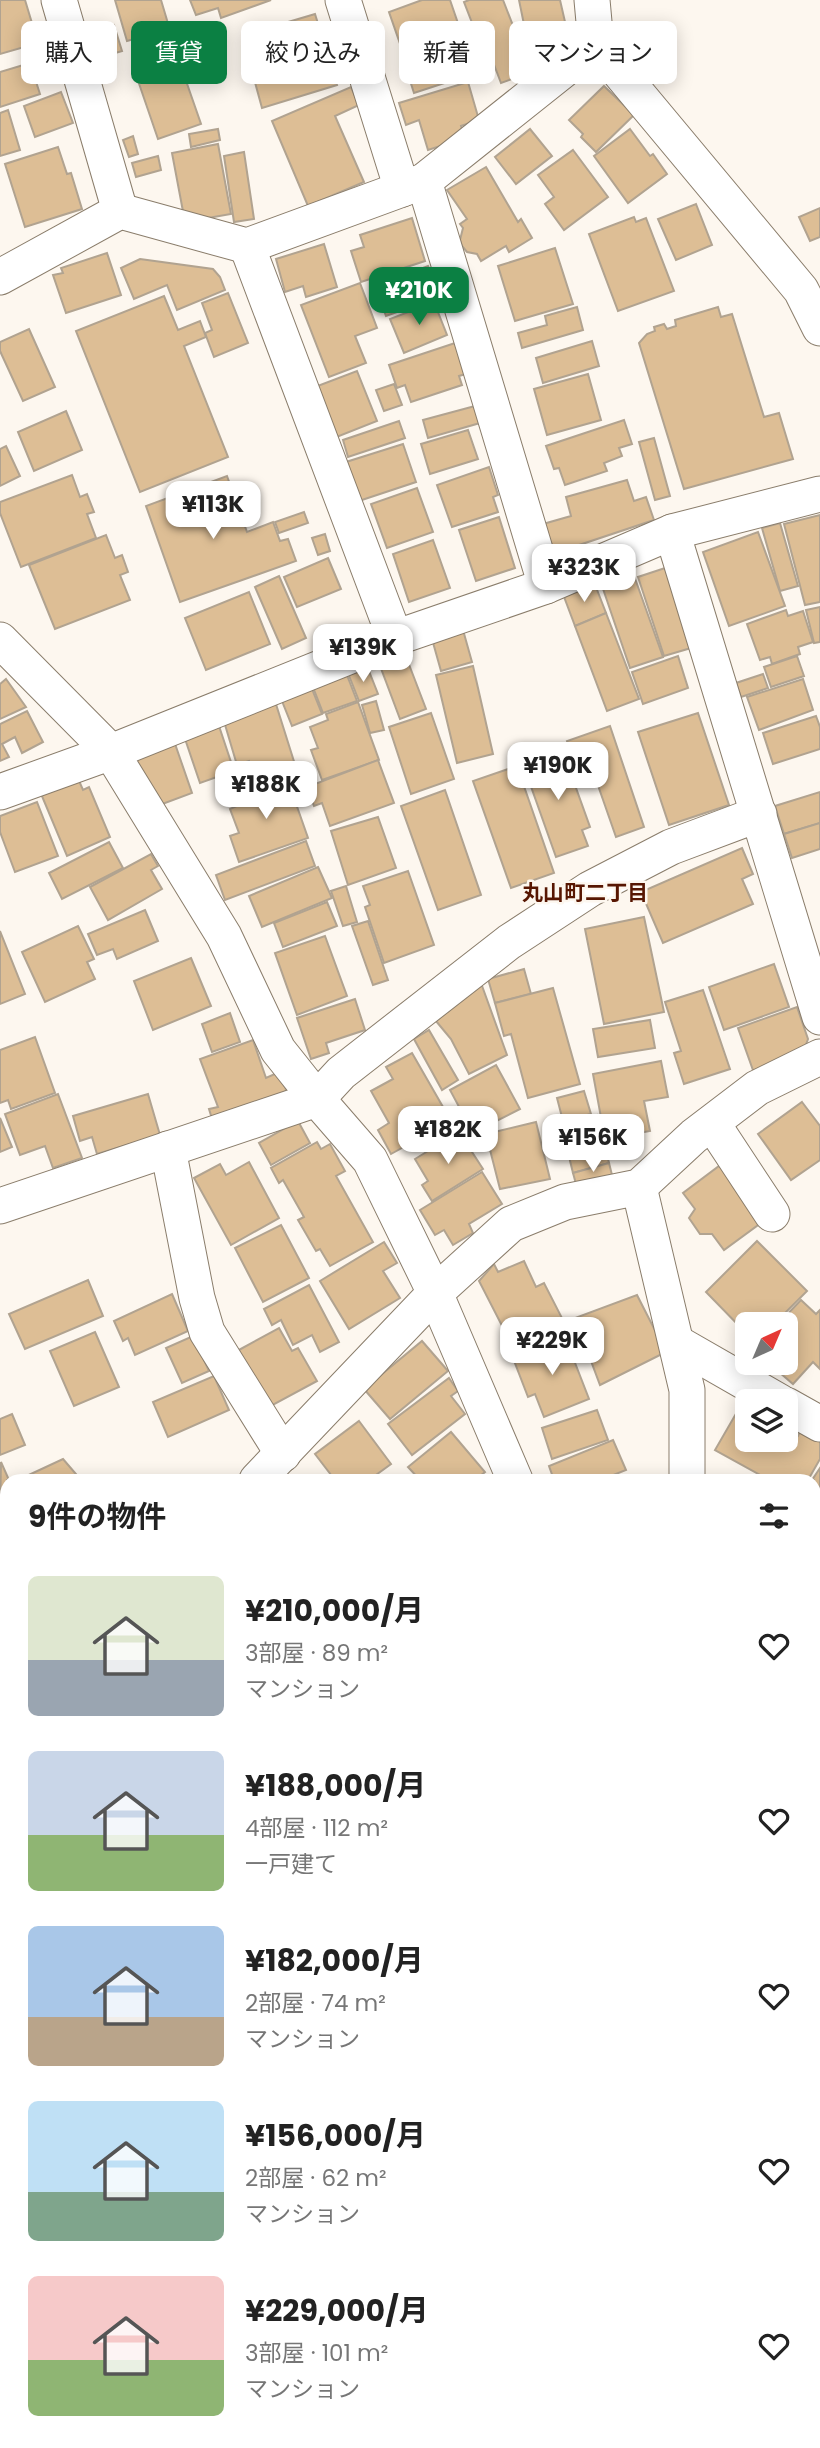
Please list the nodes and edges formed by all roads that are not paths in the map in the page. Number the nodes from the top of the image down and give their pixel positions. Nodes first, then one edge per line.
1 (59, 0) edge
2 (343, 0) edge
3 (597, 15) edge
4 (413, 185) junction
5 (120, 211) junction
6 (247, 246) junction
7 (0, 277) edge
8 (820, 328) edge
9 (820, 494) edge
10 (672, 533) junction
11 (546, 586) junction
12 (395, 638) junction
13 (0, 640) edge
14 (111, 752) junction
15 (0, 792) edge
16 (759, 814) junction
17 (820, 1017) edge
18 (820, 1058) edge
19 (317, 1099) junction
20 (712, 1123) junction
21 (168, 1149) junction
22 (639, 1186) junction
23 (0, 1206) edge
24 (772, 1214) dead end
25 (435, 1293) junction
26 (677, 1343) junction
27 (757, 1389) edge
28 (798, 1412) edge
29 (820, 1424) edge
30 (267, 1473) edge
31 (512, 1474) edge
32 (687, 1474) edge

1 - 5 street
2 - 4 street
3 - 4 street
3 - 8 street
4 - 6 street
4 - 11 street
5 - 6 street
5 - 7 street
6 - 12 street
9 - 10 street
10 - 11 street
10 - 16 street
11 - 12 street
12 - 14 street
13 - 14 street
14 - 15 street
14 - 19 street
16 - 17 street
16 - 19 street
18 - 20 street
19 - 21 street
19 - 25 street
20 - 22 street
20 - 24 street
21 - 23 street
21 - 30 street
22 - 25 street
22 - 26 street
25 - 30 street
25 - 31 street
26 - 27 street
26 - 32 street
28 - 29 street

